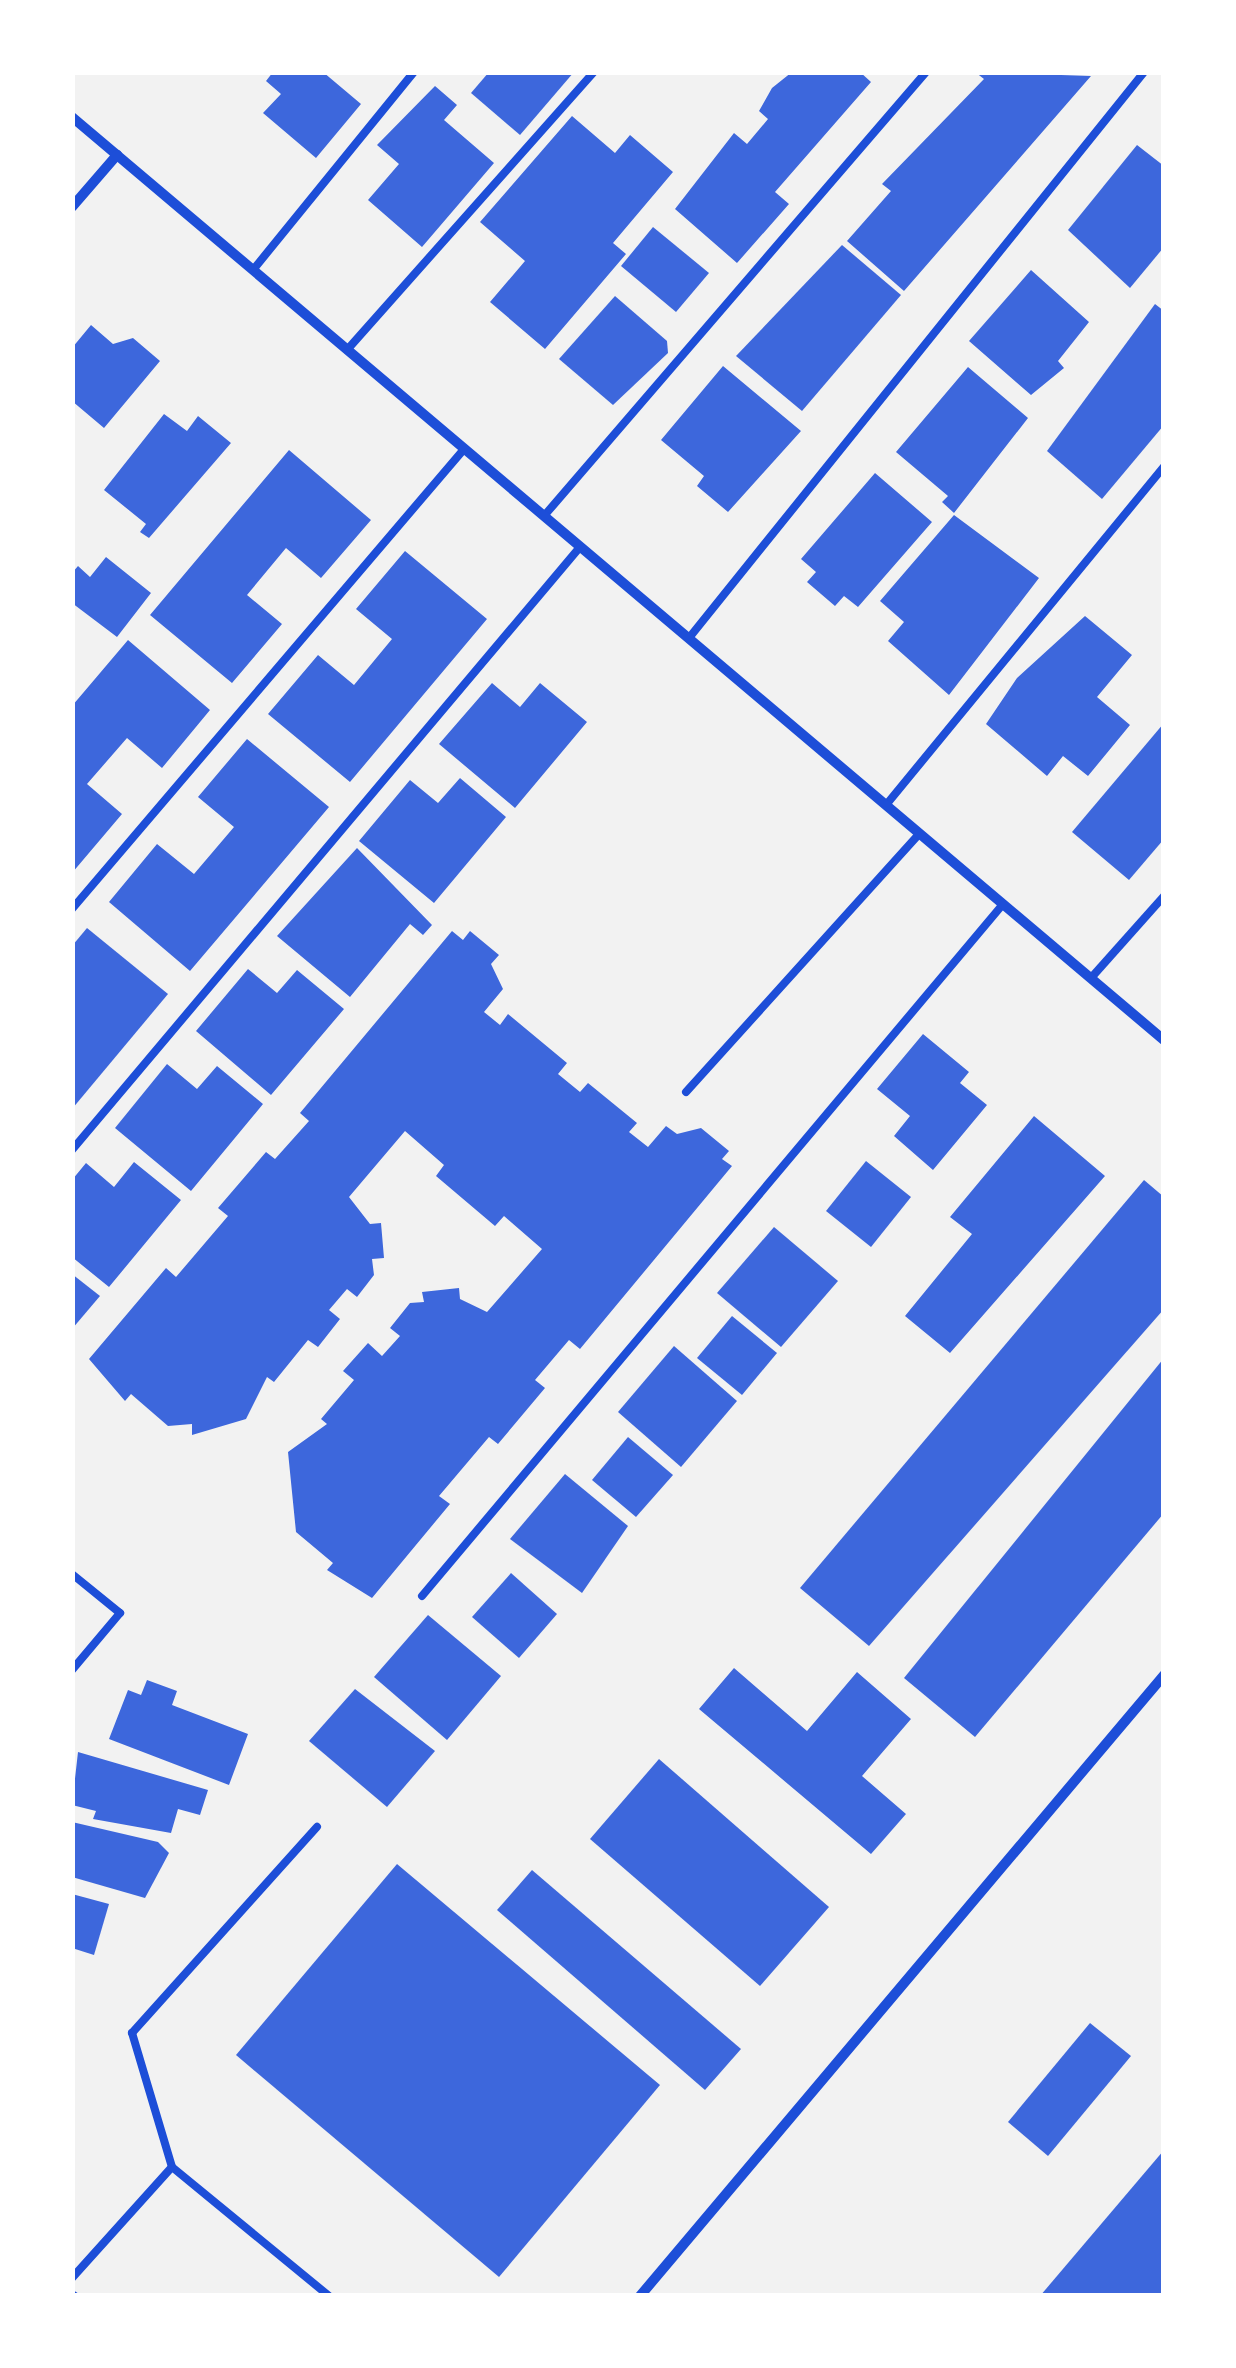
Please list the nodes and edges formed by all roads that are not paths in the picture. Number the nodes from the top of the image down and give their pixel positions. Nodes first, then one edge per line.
1 (414, 72) edge
2 (594, 72) edge
3 (926, 72) edge
4 (1144, 72) edge
5 (72, 117) edge
6 (117, 154) junction
7 (72, 208) edge
8 (253, 270) junction
9 (347, 350) junction
10 (464, 449) junction
11 (1164, 467) edge
12 (544, 516) junction
13 (580, 547) junction
14 (689, 638) junction
15 (886, 805) junction
16 (920, 834) junction
17 (1164, 896) edge
18 (1003, 904) junction
19 (72, 910) edge
20 (1091, 978) junction
21 (1164, 1040) edge
22 (686, 1092) dead end
23 (72, 1150) edge
24 (72, 1574) edge
25 (422, 1596) dead end
26 (72, 1670) edge
27 (1164, 1676) edge
28 (316, 1826) dead end
29 (172, 2168) junction
30 (72, 2278) edge
31 (329, 2296) edge
32 (640, 2296) edge

1 - 8 lane
2 - 9 lane
3 - 12 lane
4 - 14 lane
5 - 6 street
6 - 7 street
6 - 8 street
8 - 9 street
9 - 10 street
10 - 12 street
10 - 19 lane
11 - 15 lane
12 - 13 street
13 - 14 street
13 - 23 lane
14 - 15 street
15 - 16 street
16 - 18 street
16 - 22 lane
17 - 20 lane
18 - 20 street
18 - 25 lane
20 - 21 street
24 - 26 lane
27 - 32 street
28 - 29 lane
29 - 30 lane
29 - 31 lane

